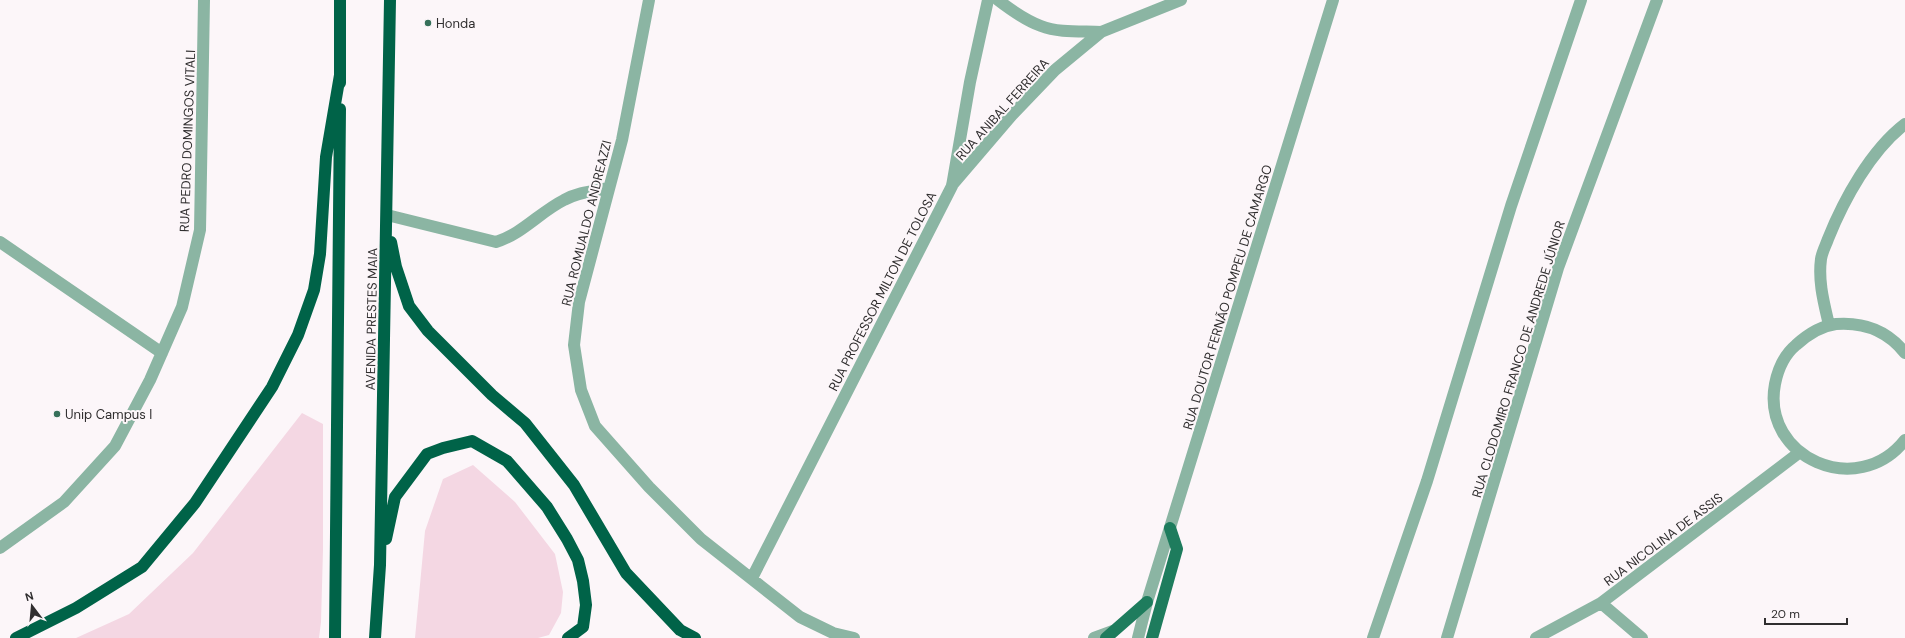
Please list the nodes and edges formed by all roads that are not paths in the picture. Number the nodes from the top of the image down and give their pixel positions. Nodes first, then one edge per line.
1 (204, 0) edge
2 (340, 0) edge
3 (390, 0) edge
4 (649, 0) edge
5 (988, 0) edge
6 (998, 0) edge
7 (1181, 0) edge
8 (1333, 0) edge
9 (1581, 0) edge
10 (1656, 0) edge
11 (1101, 32) junction
12 (340, 74) junction
13 (1905, 124) edge
14 (952, 186) junction
15 (609, 188) junction
16 (387, 218) junction
17 (0, 242) edge
18 (1829, 325) junction
19 (162, 353) junction
20 (1905, 353) edge
21 (1905, 440) edge
22 (1800, 452) junction
23 (1170, 528) junction
24 (0, 548) edge
25 (380, 565) junction
26 (752, 578) junction
27 (1147, 602) junction
28 (1601, 603) junction
29 (1110, 635) edge
30 (16, 638) edge
31 (335, 638) edge
32 (375, 638) edge
33 (568, 638) edge
34 (695, 638) edge
35 (854, 638) edge
36 (1094, 638) edge
37 (1138, 638) edge
38 (1152, 638) edge
39 (1373, 638) edge
40 (1448, 638) edge
41 (1536, 638) edge
42 (1642, 638) edge

1 - 19 street, RUA PEDRO DOMINGOS VITALI
2 - 12 highway
3 - 16 highway, AVENIDA PRESTES MAIA
4 - 15 street, RUA ROMUALDO ANDREAZZI
5 - 14 street, RUA PROFESSOR MILTON DE TOLOSA
6 - 11 street
7 - 11 street, RUA ANIBAL FERREIRA
8 - 23 street, RUA DOUTOR FERNÃO POMPEU DE CAMARGO
9 - 39 street
10 - 40 street, RUA CLODOMIRO FRANCO DE ANDREDE JÚNIOR
11 - 14 street, RUA ANIBAL FERREIRA
12 - 30 highway
12 - 31 highway
13 - 18 street
14 - 26 street, RUA PROFESSOR MILTON DE TOLOSA
15 - 16 street
15 - 26 street, RUA ROMUALDO ANDREAZZI
16 - 25 highway, AVENIDA PRESTES MAIA
16 - 34 highway
17 - 19 street
18 - 20 street
18 - 22 street
19 - 24 street, RUA PEDRO DOMINGOS VITALI
21 - 22 street
22 - 28 street, RUA NICOLINA DE ASSIS
23 - 27 street, RUA DOUTOR FERNÃO POMPEU DE CAMARGO
23 - 38 main road
25 - 32 highway, AVENIDA PRESTES MAIA
25 - 33 highway
26 - 35 street, RUA ROMUALDO ANDREAZZI
27 - 29 main road
27 - 37 street, RUA DOUTOR FERNÃO POMPEU DE CAMARGO
28 - 41 street, RUA NICOLINA DE ASSIS
28 - 42 street
29 - 36 street

